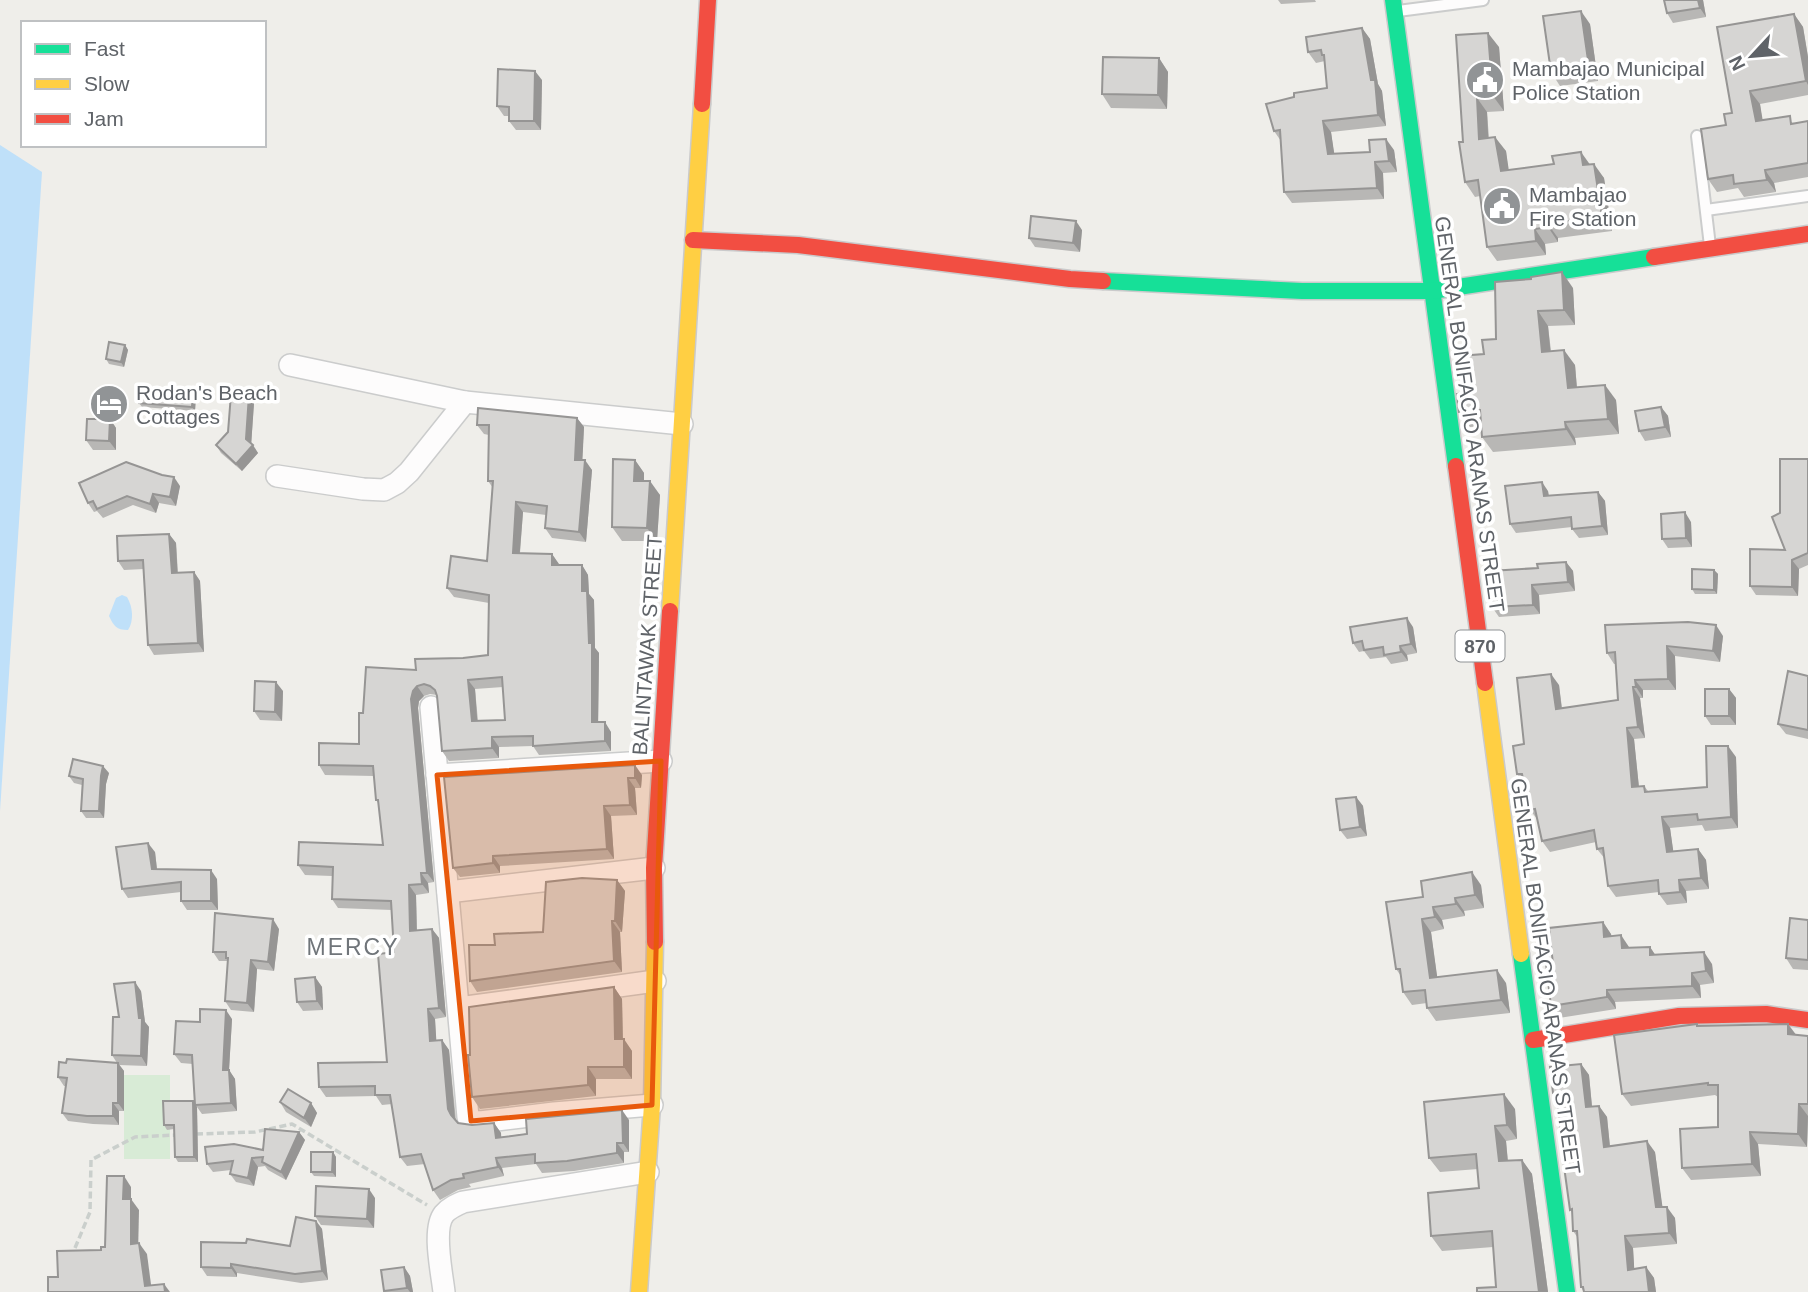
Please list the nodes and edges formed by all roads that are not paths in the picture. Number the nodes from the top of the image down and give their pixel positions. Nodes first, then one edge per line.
1 (708, 0) edge
2 (1483, 0) edge
3 (1394, 5) edge
4 (1697, 136) dead end
5 (1808, 196) edge
6 (1706, 211) junction
7 (1808, 234) edge
8 (693, 240) junction
9 (1710, 249) junction
10 (1432, 291) junction
11 (290, 365) dead end
12 (465, 402) junction
13 (682, 424) junction
14 (277, 476) dead end
15 (431, 707) dead end
16 (661, 761) junction
17 (437, 775) junction
18 (654, 868) junction
19 (448, 892) junction
20 (656, 981) junction
21 (459, 1008) junction
22 (1808, 1020) edge
23 (1533, 1040) junction
24 (652, 1105) junction
25 (648, 1172) junction
26 (444, 1292) edge
27 (639, 1292) edge
28 (1567, 1292) edge

1 - 8 street, BALINTAWAK STREET
2 - 3 lane
3 - 10 street, GENERAL BONIFACIO ARANAS STREET / 870
4 - 6 lane
5 - 6 lane
6 - 9 lane
7 - 9 street
8 - 10 street
8 - 13 street, BALINTAWAK STREET
9 - 10 street
10 - 23 street, GENERAL BONIFACIO ARANAS STREET / 870
11 - 12 street
12 - 13 street
12 - 14 street
13 - 16 street, BALINTAWAK STREET
15 - 17 street
16 - 17 street
16 - 18 street, BALINTAWAK STREET
17 - 19 street
18 - 19 street
18 - 20 street, BALINTAWAK STREET
19 - 21 street
20 - 21 street
20 - 24 street, BALINTAWAK STREET
21 - 24 street
22 - 23 street
23 - 28 street, GENERAL BONIFACIO ARANAS STREET / 870
24 - 25 street, BALINTAWAK STREET
25 - 26 street
25 - 27 street, BALINTAWAK STREET

